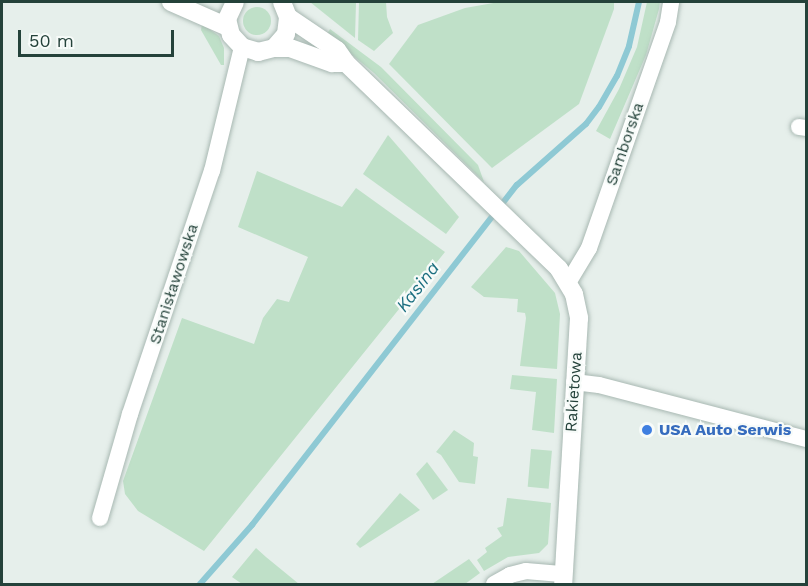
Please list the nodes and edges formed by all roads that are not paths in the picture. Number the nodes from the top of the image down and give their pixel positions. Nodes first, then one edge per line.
1 (171, 2) edge
2 (235, 2) edge
3 (671, 2) edge
4 (285, 9) edge
5 (228, 27) junction
6 (242, 47) junction
7 (274, 48) junction
8 (346, 63) junction
9 (568, 283) junction
10 (574, 382) junction
11 (807, 439) edge
12 (100, 518) dead end
13 (563, 579) edge
14 (494, 585) edge

1 - 5 street
2 - 5 street
3 - 9 street, Samborska
4 - 7 street
4 - 8 street
5 - 6 street
6 - 7 street
6 - 12 street, Stanisławowska
7 - 8 street
8 - 9 street, Rakietowa
9 - 10 street, Rakietowa
10 - 11 street
10 - 13 street, Rakietowa
13 - 14 street

